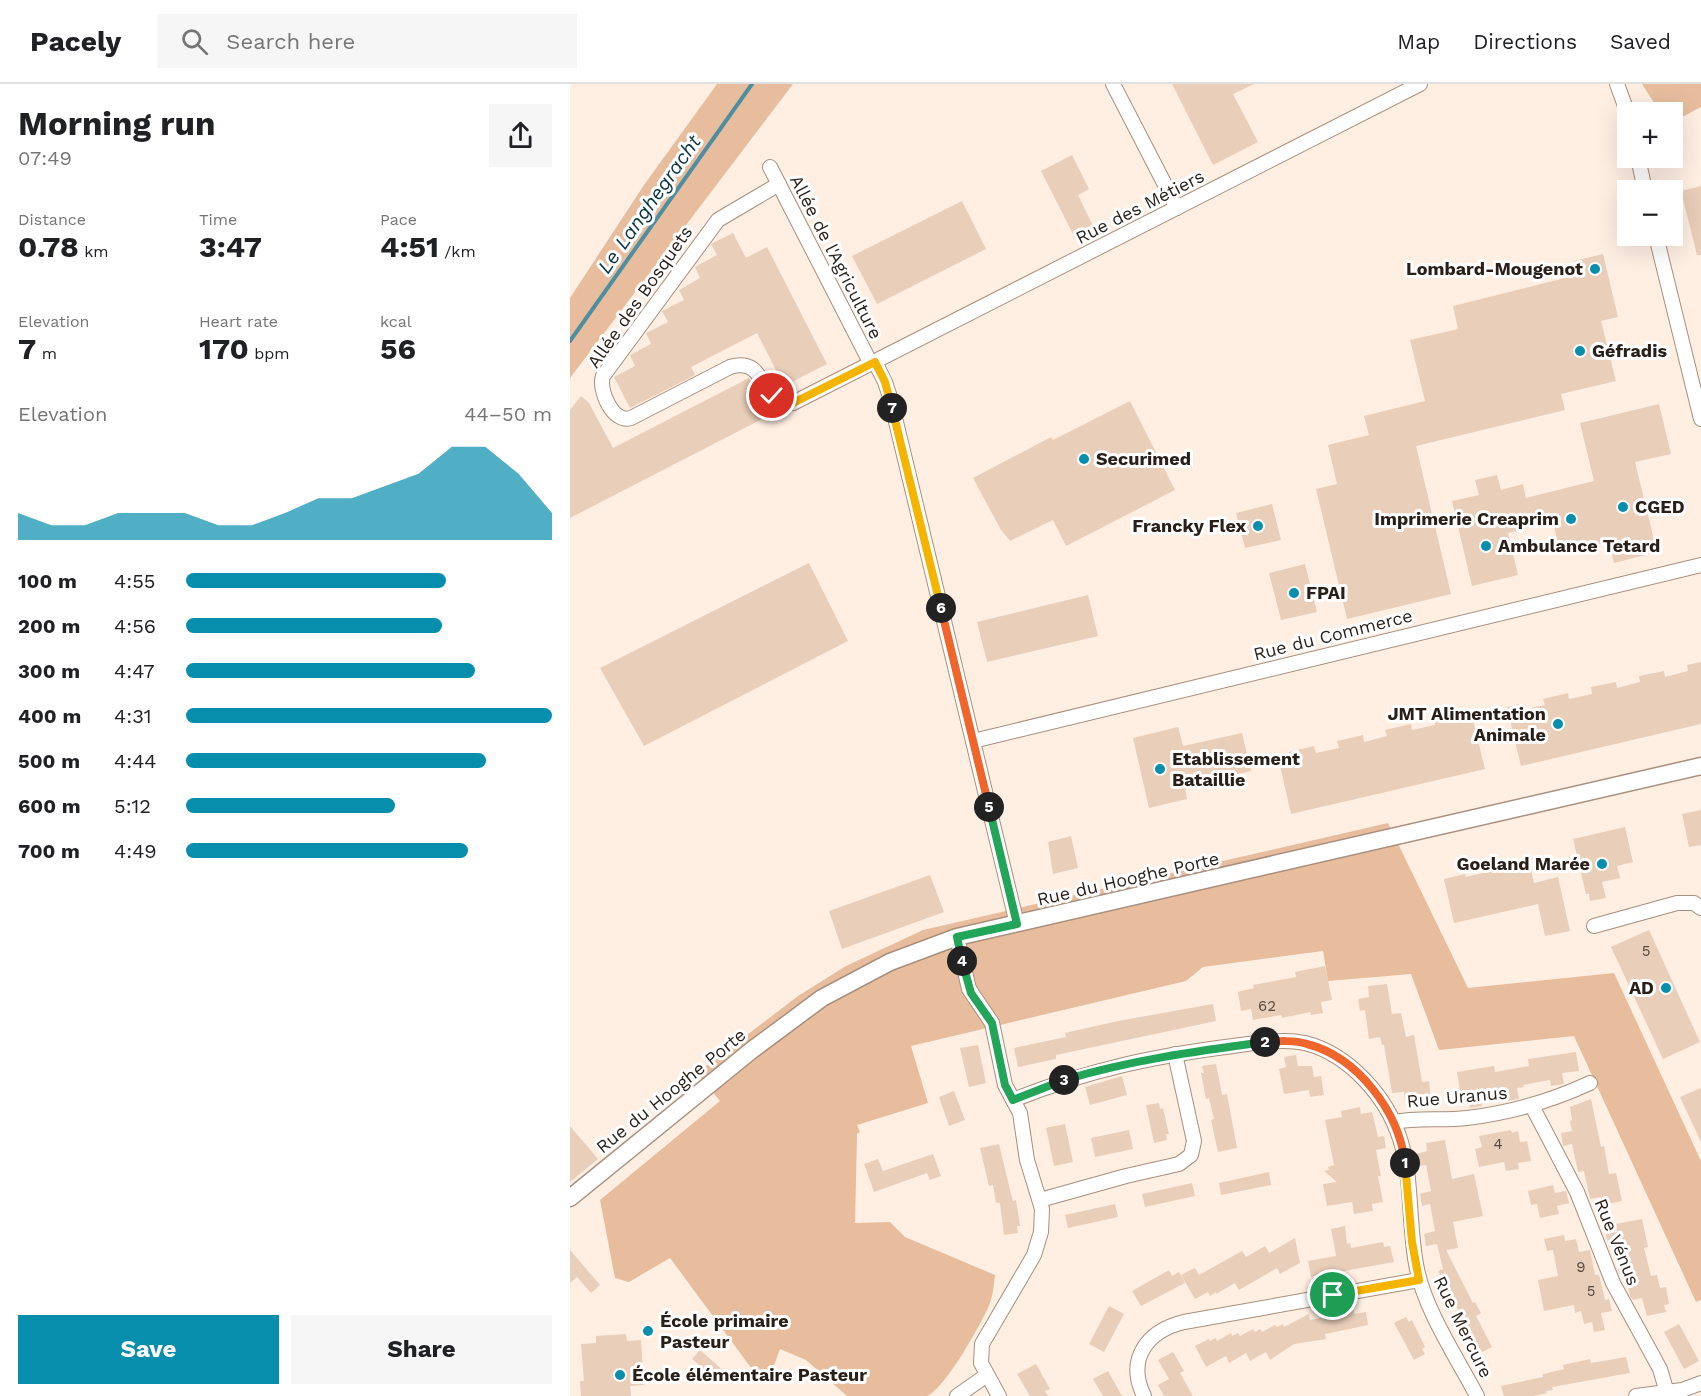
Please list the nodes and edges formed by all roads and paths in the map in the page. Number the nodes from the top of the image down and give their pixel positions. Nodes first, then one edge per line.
1 (1113, 84) edge
2 (1420, 84) edge
3 (1617, 84) edge
4 (1624, 102) edge
5 (770, 167) dead end
6 (779, 184) junction
7 (1177, 208) junction
8 (1658, 246) edge
9 (873, 363) junction
10 (1701, 419) edge
11 (1701, 565) edge
12 (973, 741) junction
13 (1699, 766) edge
14 (1701, 908) edge
15 (1017, 924) junction
16 (1594, 926) dead end
17 (957, 937) junction
18 (1175, 1054) junction
19 (1590, 1083) dead end
20 (1013, 1100) junction
21 (1532, 1106) junction
22 (1394, 1122) junction
23 (570, 1198) edge
24 (1040, 1200) junction
25 (1419, 1280) junction
26 (987, 1375) junction
27 (1701, 1383) edge
28 (1668, 1394) edge
29 (957, 1396) edge
30 (999, 1396) edge
31 (1144, 1396) edge
32 (1477, 1396) edge
33 (1636, 1396) edge

1 - 7 street
2 - 7 street, Rue des Métiers
3 - 4 street
5 - 6 street, Allée de l'Agriculture
6 - 9 street, Allée de l'Agriculture
6 - 9 street, Allée des Bosquets
7 - 9 street, Rue des Métiers
8 - 10 street
9 - 12 street, Allée de l'Agriculture
11 - 12 street, Rue du Commerce
12 - 15 street, Allée de l'Agriculture
13 - 15 street, Rue du Hooghe Porte
14 - 16 street
15 - 17 street, Rue du Hooghe Porte
17 - 20 street
17 - 23 street, Rue du Hooghe Porte
18 - 20 street, Rue Mercure
18 - 22 street, Rue Mercure
18 - 24 street
19 - 21 street, Rue Uranus
20 - 24 street
21 - 22 street, Rue Uranus
21 - 28 street, Rue Vénus
22 - 25 street, Rue Mercure
24 - 26 street
25 - 31 street
25 - 32 street, Rue Mercure
26 - 29 street
26 - 30 street
27 - 28 street
28 - 33 street

